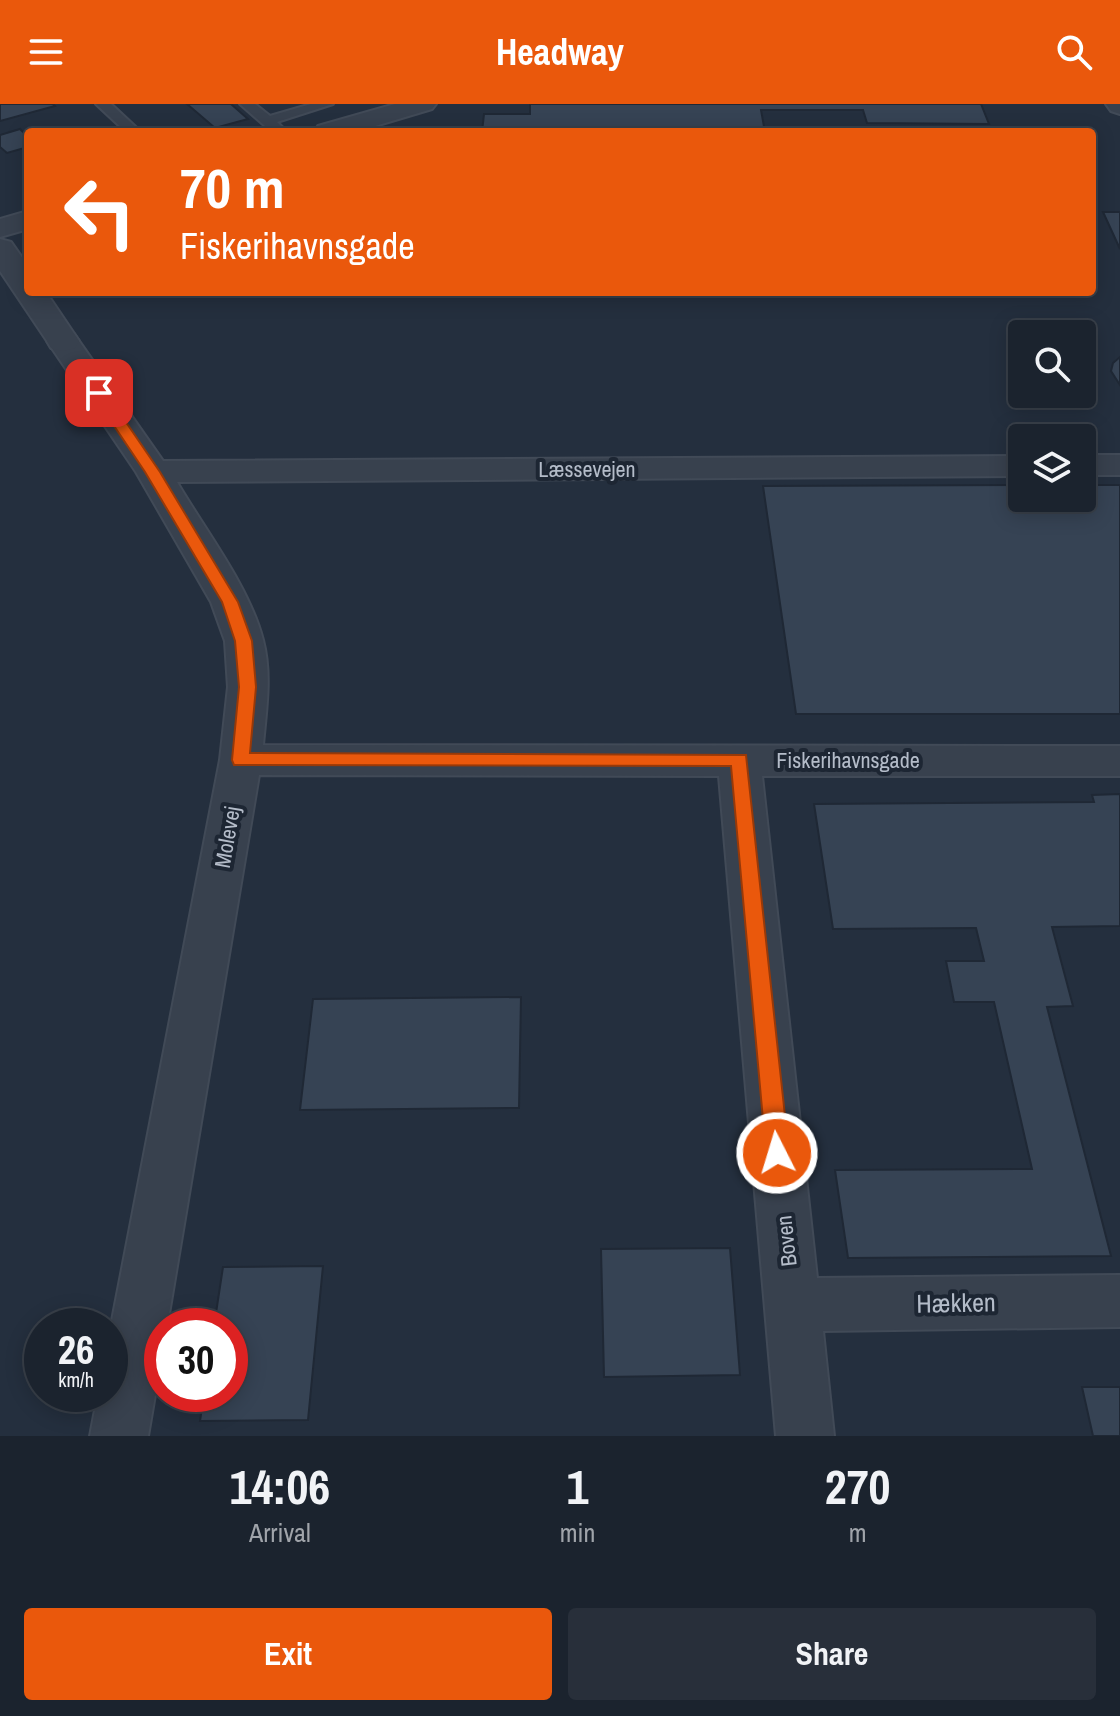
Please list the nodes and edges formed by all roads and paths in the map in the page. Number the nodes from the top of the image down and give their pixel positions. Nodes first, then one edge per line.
1 (103, 104) edge
2 (247, 104) edge
3 (326, 104) edge
4 (423, 104) edge
5 (267, 121) junction
6 (130, 128) edge
7 (276, 128) edge
8 (341, 128) edge
9 (24, 221) edge
10 (0, 228) edge
11 (0, 248) edge
12 (24, 283) edge
13 (33, 296) edge
14 (63, 341) joint
15 (1096, 465) edge
16 (1120, 465) edge
17 (1008, 466) edge
18 (153, 472) junction
19 (241, 760) junction
20 (739, 760) junction
21 (1120, 761) edge
22 (1120, 1301) edge
23 (792, 1305) junction
24 (119, 1436) edge
25 (805, 1436) edge

1 - 6 lane
2 - 5 lane
3 - 5 lane
4 - 8 street
5 - 7 lane
9 - 10 street
11 - 12 street, Molevej
13 - 14 street, Molevej
14 - 18 street, Molevej
15 - 16 street
17 - 18 street, Læssevejen
18 - 19 street, Molevej
19 - 20 street, Fiskerihavnsgade
19 - 24 street, Molevej
20 - 21 street, Fiskerihavnsgade
20 - 23 street, Boven
22 - 23 street, Hækken
23 - 25 street, Boven

